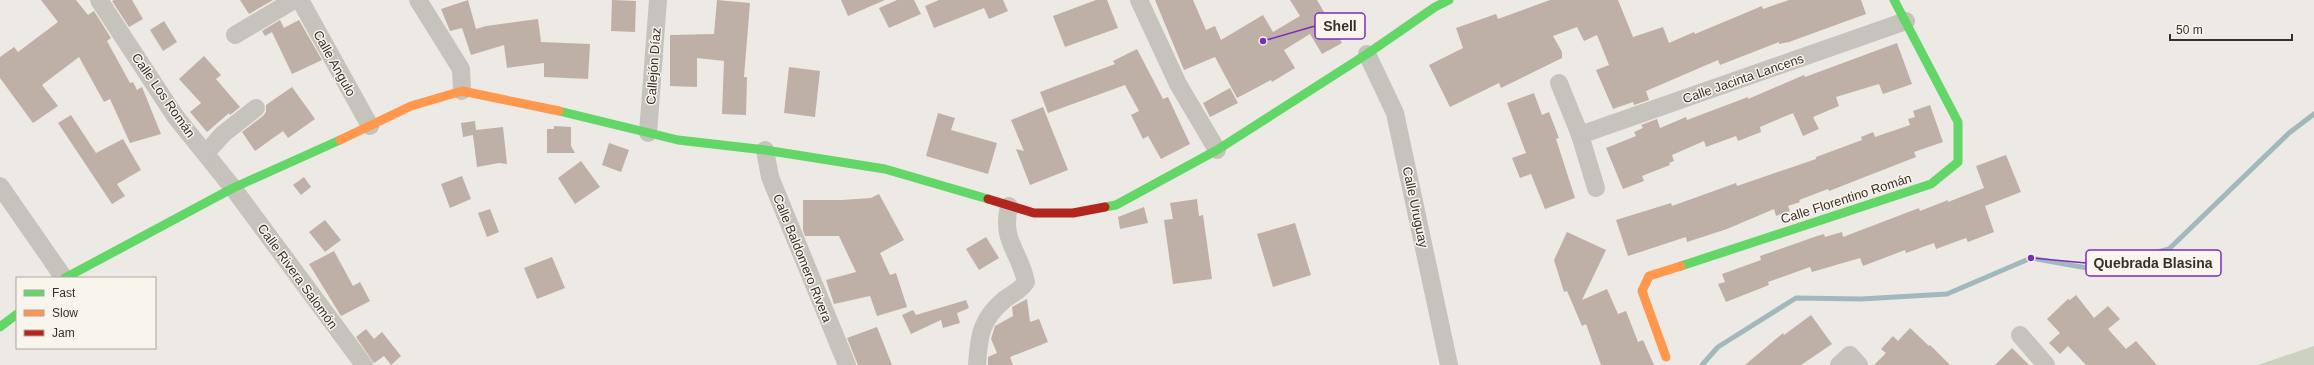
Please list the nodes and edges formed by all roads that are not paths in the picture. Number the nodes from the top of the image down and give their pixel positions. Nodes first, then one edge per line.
1 (99, 0) edge
2 (294, 0) edge
3 (300, 0) edge
4 (418, 0) edge
5 (658, 0) edge
6 (1139, 0) edge
7 (1894, 0) edge
8 (1439, 2) edge
9 (1906, 22) junction
10 (235, 35) dead end
11 (1367, 54) junction
12 (1559, 83) dead end
13 (462, 91) junction
14 (256, 108) dead end
15 (370, 126) junction
16 (648, 133) junction
17 (1580, 135) junction
18 (765, 150) junction
19 (1217, 150) junction
20 (206, 152) junction
21 (0, 186) edge
22 (233, 188) junction
23 (1596, 188) dead end
24 (1009, 206) junction
25 (63, 277) edge
26 (66, 277) edge
27 (16, 315) edge
28 (0, 327) edge
29 (2020, 335) dead end
30 (1666, 358) dead end
31 (364, 365) edge
32 (847, 365) edge
33 (978, 365) edge
34 (1449, 365) edge
35 (1839, 365) edge
36 (1859, 365) edge
37 (2046, 365) edge

1 - 20 street, Calle Los Román
2 - 10 street
3 - 15 street, Calle Angulo
4 - 13 street
5 - 16 street, Callejón Díaz
6 - 19 street
7 - 9 street, Calle Florentino Román
8 - 11 street
9 - 17 street, Calle Jacinta Lancens
9 - 30 street, Calle Florentino Román
11 - 19 street
11 - 34 street, Calle Uruguay
12 - 17 street
13 - 15 street
13 - 16 street
14 - 20 street
15 - 22 street
16 - 18 street
17 - 23 street
18 - 24 street
18 - 32 street, Calle Baldomero Rivera
19 - 24 street
20 - 22 street, Calle Los Román
21 - 25 street
22 - 26 street
22 - 31 street, Calle Rivera Salomón
24 - 33 street
27 - 28 street
29 - 37 street
35 - 36 street

